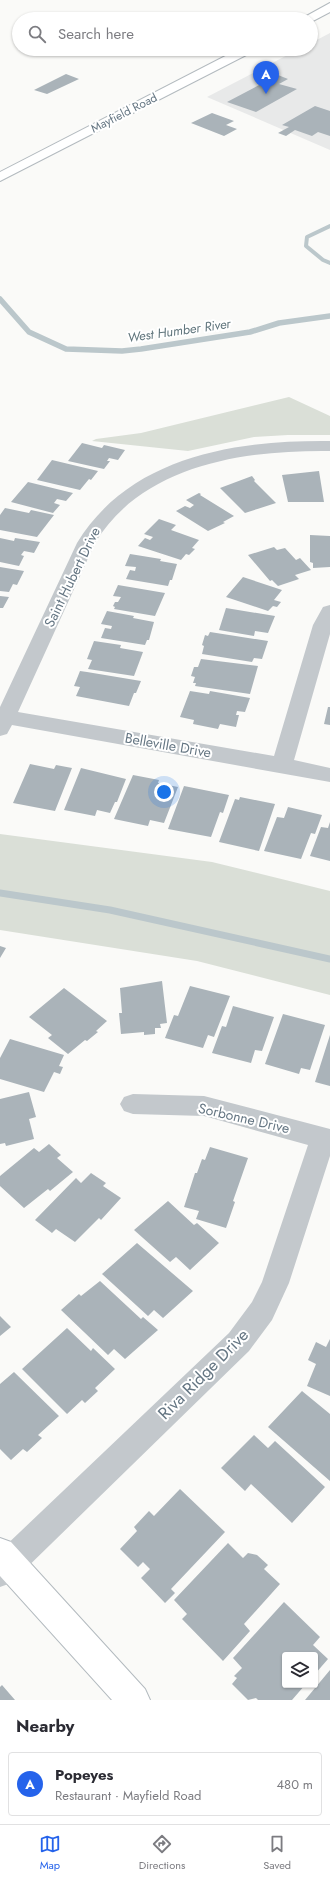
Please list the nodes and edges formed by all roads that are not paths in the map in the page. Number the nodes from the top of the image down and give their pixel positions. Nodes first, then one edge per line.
1 (330, 7) edge
2 (318, 13) edge
3 (234, 56) edge
4 (0, 177) edge
5 (330, 446) edge
6 (330, 611) edge
7 (2, 721) edge
8 (282, 764) junction
9 (330, 775) edge
10 (133, 1104) dead end
11 (326, 1139) edge
12 (3, 1562) edge
13 (134, 1700) edge

1 - 2 main road
3 - 4 main road, Mayfield Road
5 - 7 street, Saint Hubert Drive
6 - 8 street
7 - 8 street, Belleville Drive
8 - 9 street, Belleville Drive
10 - 11 street, Sorbonne Drive
11 - 12 street, Riva Ridge Drive
12 - 13 main road

